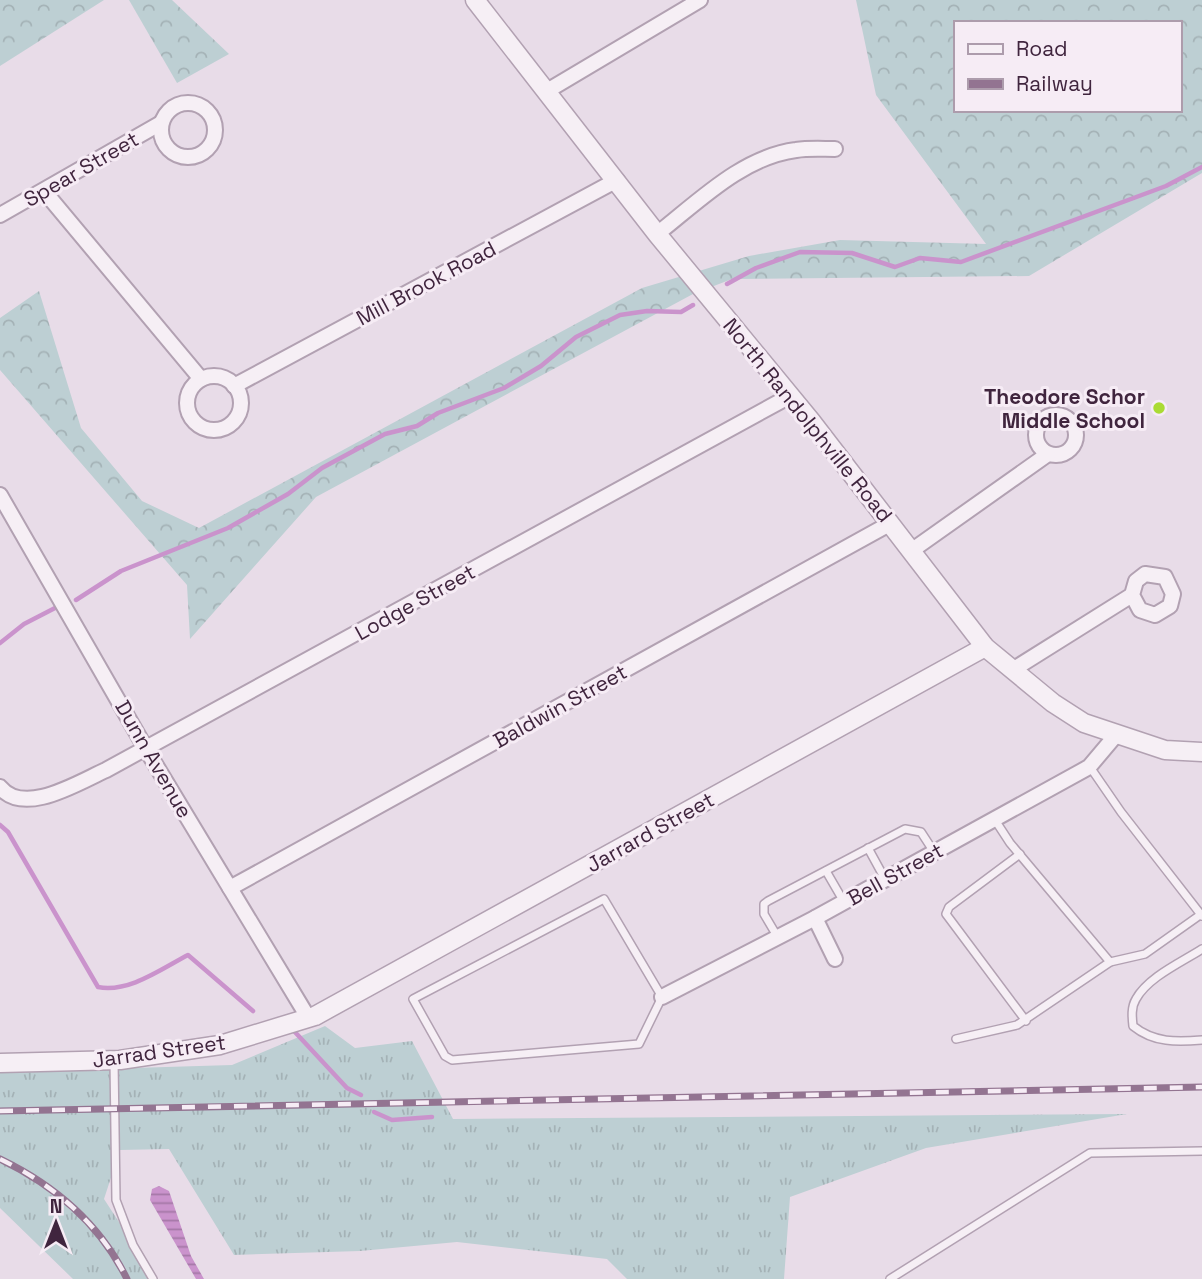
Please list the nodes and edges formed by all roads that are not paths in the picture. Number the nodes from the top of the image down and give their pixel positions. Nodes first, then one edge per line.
1 (475, 0) edge
2 (700, 0) edge
3 (547, 91) junction
4 (161, 123) dead end
5 (835, 149) dead end
6 (617, 180) junction
7 (44, 191) junction
8 (0, 215) edge
9 (657, 234) junction
10 (201, 379) junction
11 (234, 386) junction
12 (790, 396) junction
13 (1048, 454) dead end
14 (0, 495) edge
15 (891, 523) junction
16 (911, 551) junction
17 (1132, 595) dead end
18 (985, 647) junction
19 (1014, 669) junction
20 (1116, 735) junction
21 (146, 749) junction
22 (1202, 752) edge
23 (1089, 766) junction
24 (0, 787) edge
25 (995, 819) junction
26 (868, 848) junction
27 (934, 852) junction
28 (1020, 854) junction
29 (826, 871) junction
30 (885, 879) junction
31 (230, 888) junction
32 (844, 902) junction
33 (1201, 915) edge
34 (816, 918) junction
35 (777, 936) junction
36 (1202, 948) edge
37 (835, 959) dead end
38 (1110, 962) junction
39 (662, 997) junction
40 (315, 1016) junction
41 (1026, 1021) junction
42 (956, 1039) dead end
43 (1202, 1040) edge
44 (114, 1060) junction
45 (0, 1063) edge
46 (1202, 1151) edge
47 (153, 1279) edge
48 (890, 1279) edge

1 - 3 street, North Randolphville Road
2 - 3 street
3 - 6 street, North Randolphville Road
4 - 7 street, Spear Street
5 - 9 street
6 - 9 street, North Randolphville Road
6 - 11 street, Mill Brook Road
7 - 8 street, Spear Street
7 - 10 street
9 - 12 street, North Randolphville Road
10 - 11 street
10 - 11 street
12 - 15 street, North Randolphville Road
12 - 21 street, Lodge Street
13 - 16 street
14 - 21 street, Dunn Avenue
15 - 16 street, North Randolphville Road
15 - 31 street, Baldwin Street
16 - 18 street, North Randolphville Road
17 - 19 street
18 - 19 street, North Randolphville Road
18 - 40 street, Jarrard Street
19 - 20 street, North Randolphville Road
20 - 22 street, North Randolphville Road
20 - 23 street, Bell Street
21 - 24 street, Lodge Street
21 - 31 street, Dunn Avenue
23 - 25 street, Bell Street
23 - 33 lane
25 - 27 street, Bell Street
25 - 28 lane
26 - 27 lane
26 - 29 lane
26 - 30 lane
27 - 30 street, Bell Street
28 - 38 lane
28 - 41 lane
29 - 32 lane
29 - 35 lane
30 - 32 street, Bell Street
31 - 40 street, Dunn Avenue
32 - 34 street, Bell Street
33 - 38 lane
34 - 35 street, Bell Street
34 - 37 street
35 - 39 street, Bell Street
36 - 43 lane
38 - 41 lane
39 - 39 lane
40 - 44 street, Jarrad Street
41 - 42 lane
44 - 45 street, Jarrad Street
44 - 47 lane
46 - 48 lane

